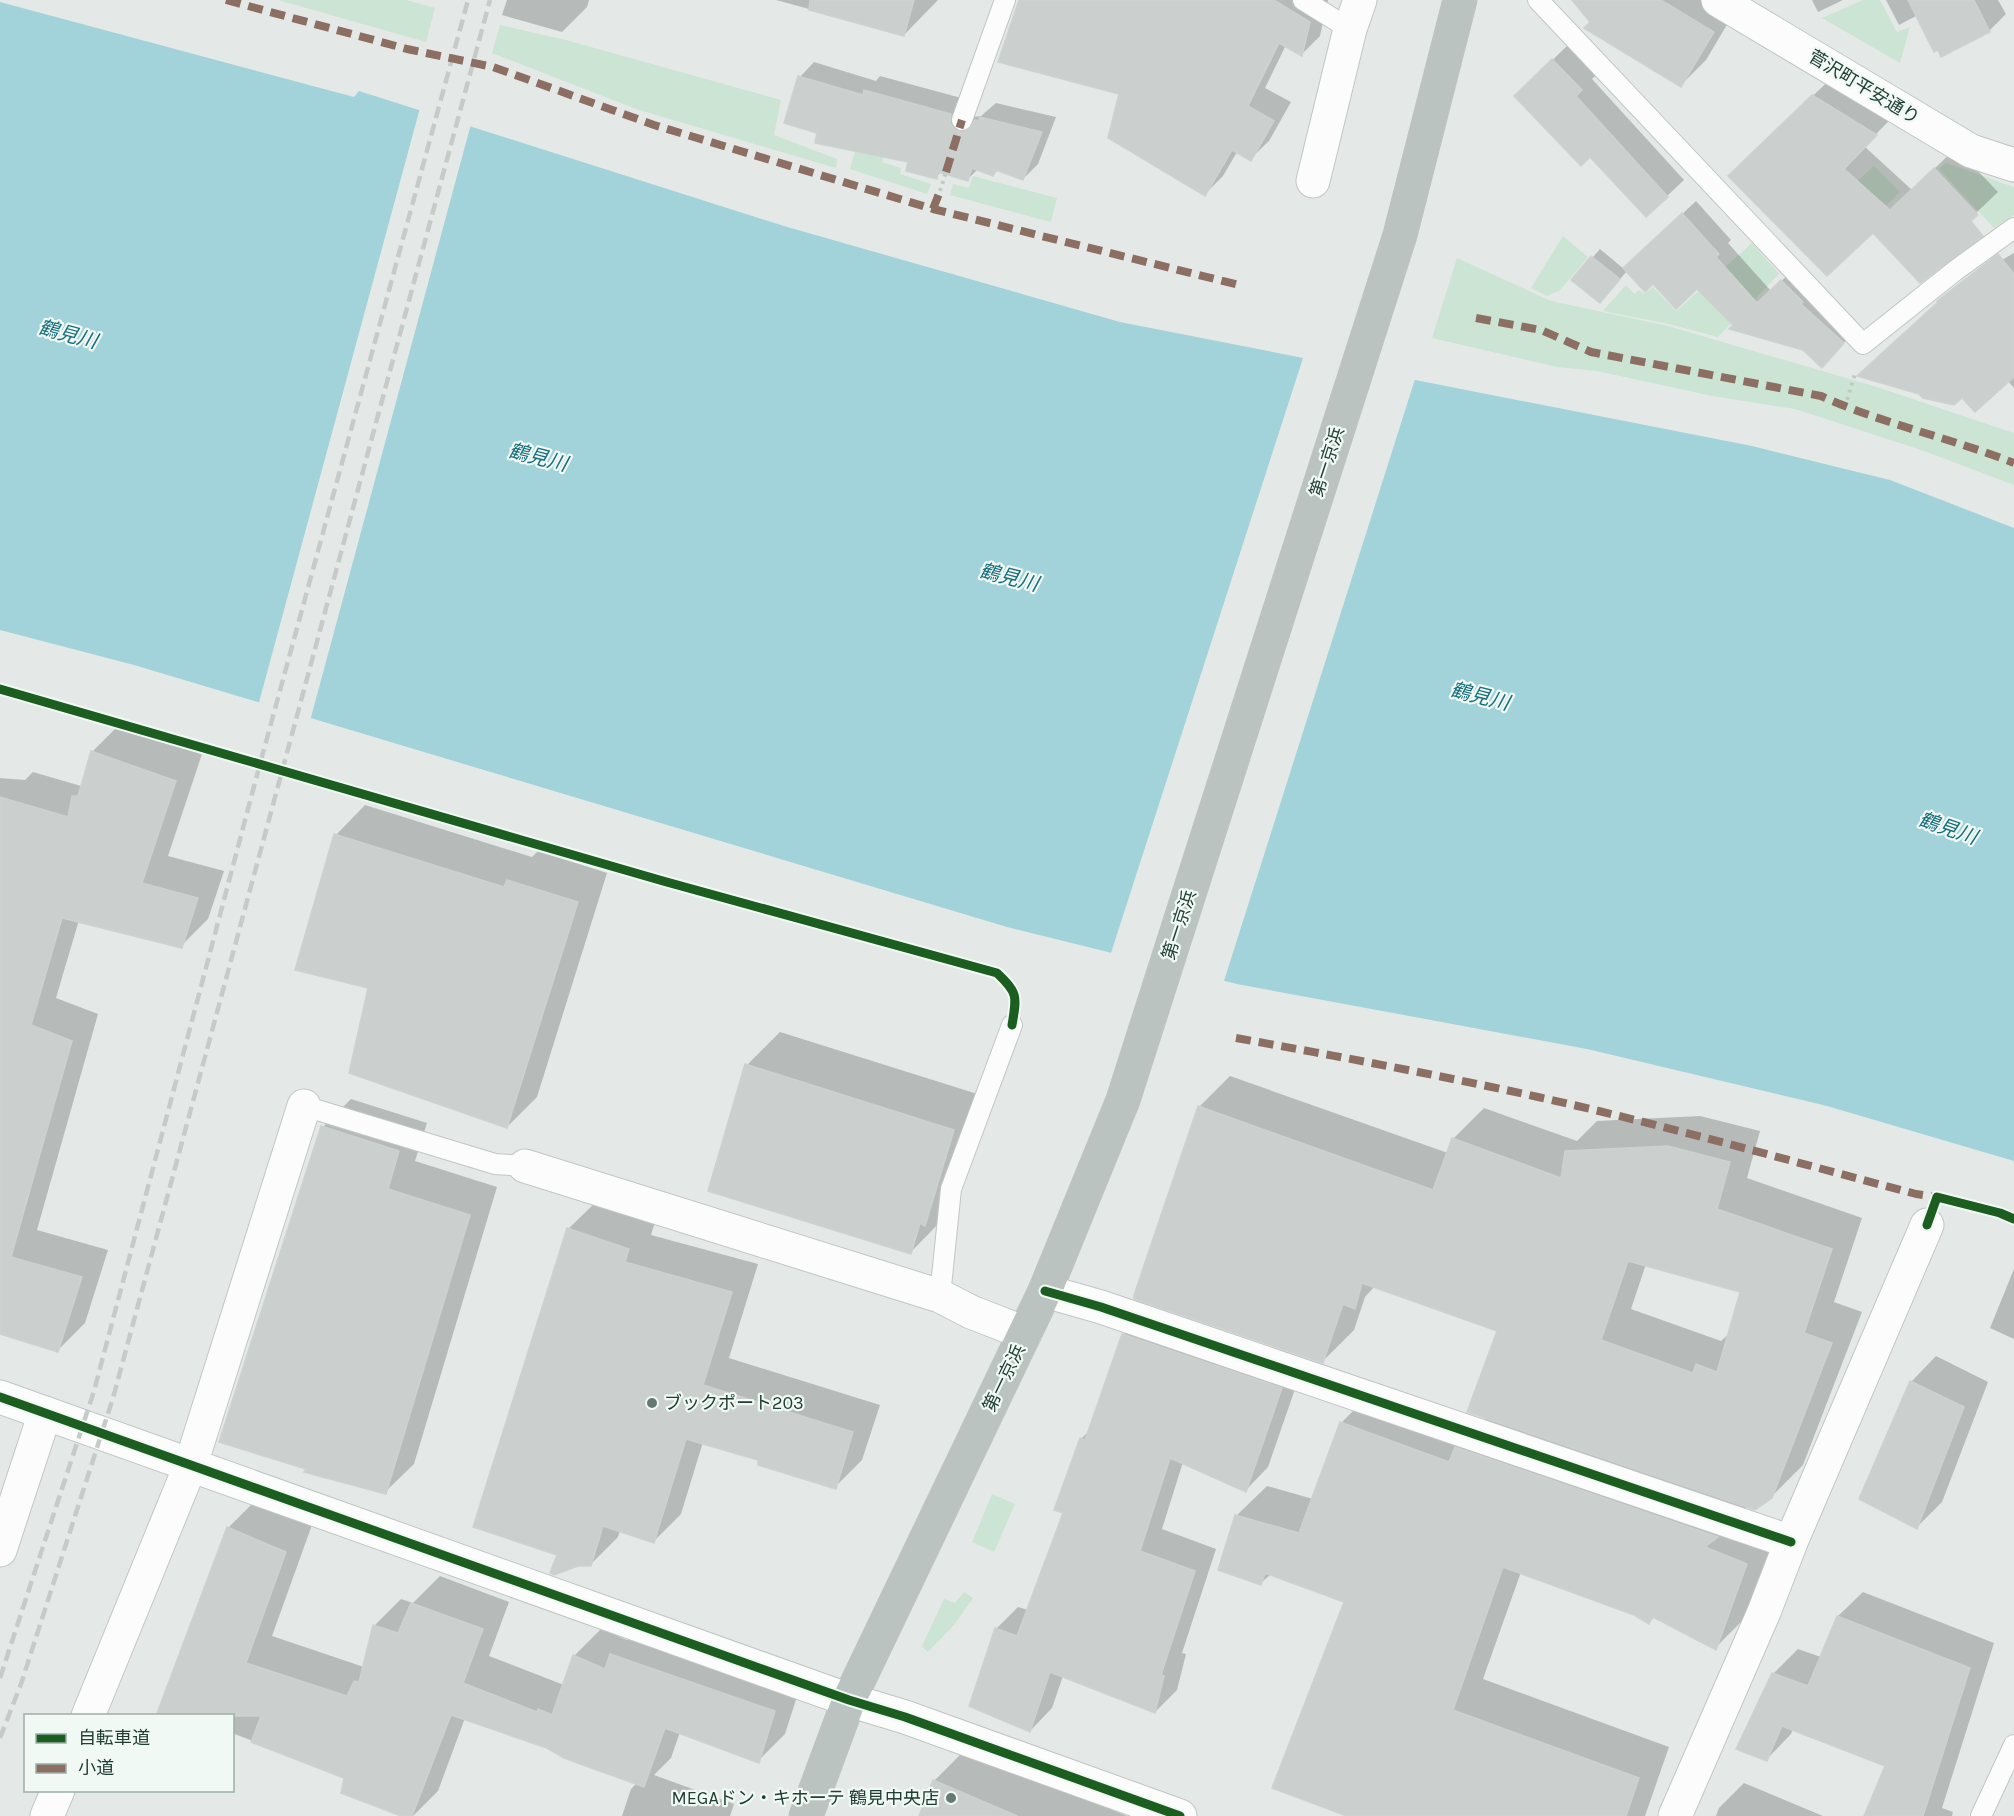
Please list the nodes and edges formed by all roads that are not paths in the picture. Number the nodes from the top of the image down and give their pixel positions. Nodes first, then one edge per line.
1 (1005, 0) edge
2 (1303, 0) edge
3 (1460, 0) edge
4 (1538, 0) edge
5 (1720, 1) edge
6 (1355, 15) edge
7 (962, 120) dead end
8 (2014, 165) edge
9 (1312, 181) dead end
10 (2014, 228) edge
11 (1012, 1024) dead end
12 (304, 1106) joint
13 (525, 1166) joint
14 (1927, 1225) dead end
15 (1045, 1292) junction
16 (940, 1296) junction
17 (1025, 1333) junction
18 (0, 1397) edge
19 (45, 1413) junction
20 (191, 1464) junction
21 (1791, 1542) junction
22 (0, 1550) edge
23 (849, 1700) junction
24 (89, 1714) edge
25 (2014, 1745) edge
26 (57, 1792) edge
27 (47, 1816) edge
28 (806, 1816) edge
29 (1180, 1816) edge
30 (1675, 1816) edge
31 (1981, 1816) edge

1 - 7 lane
2 - 6 lane
3 - 15 highway, 第一京浜
4 - 10 lane
5 - 8 street, 菅沢町平安通り
6 - 9 street
11 - 16 lane
12 - 13 lane
12 - 20 street
13 - 16 street
14 - 21 street
15 - 17 highway, 第一京浜
15 - 21 street
16 - 17 street
17 - 23 highway, 第一京浜
18 - 19 street
19 - 20 street
19 - 22 street
20 - 23 street
20 - 24 street
21 - 30 street
23 - 28 highway, 第一京浜
23 - 29 street
25 - 31 lane
26 - 27 street

